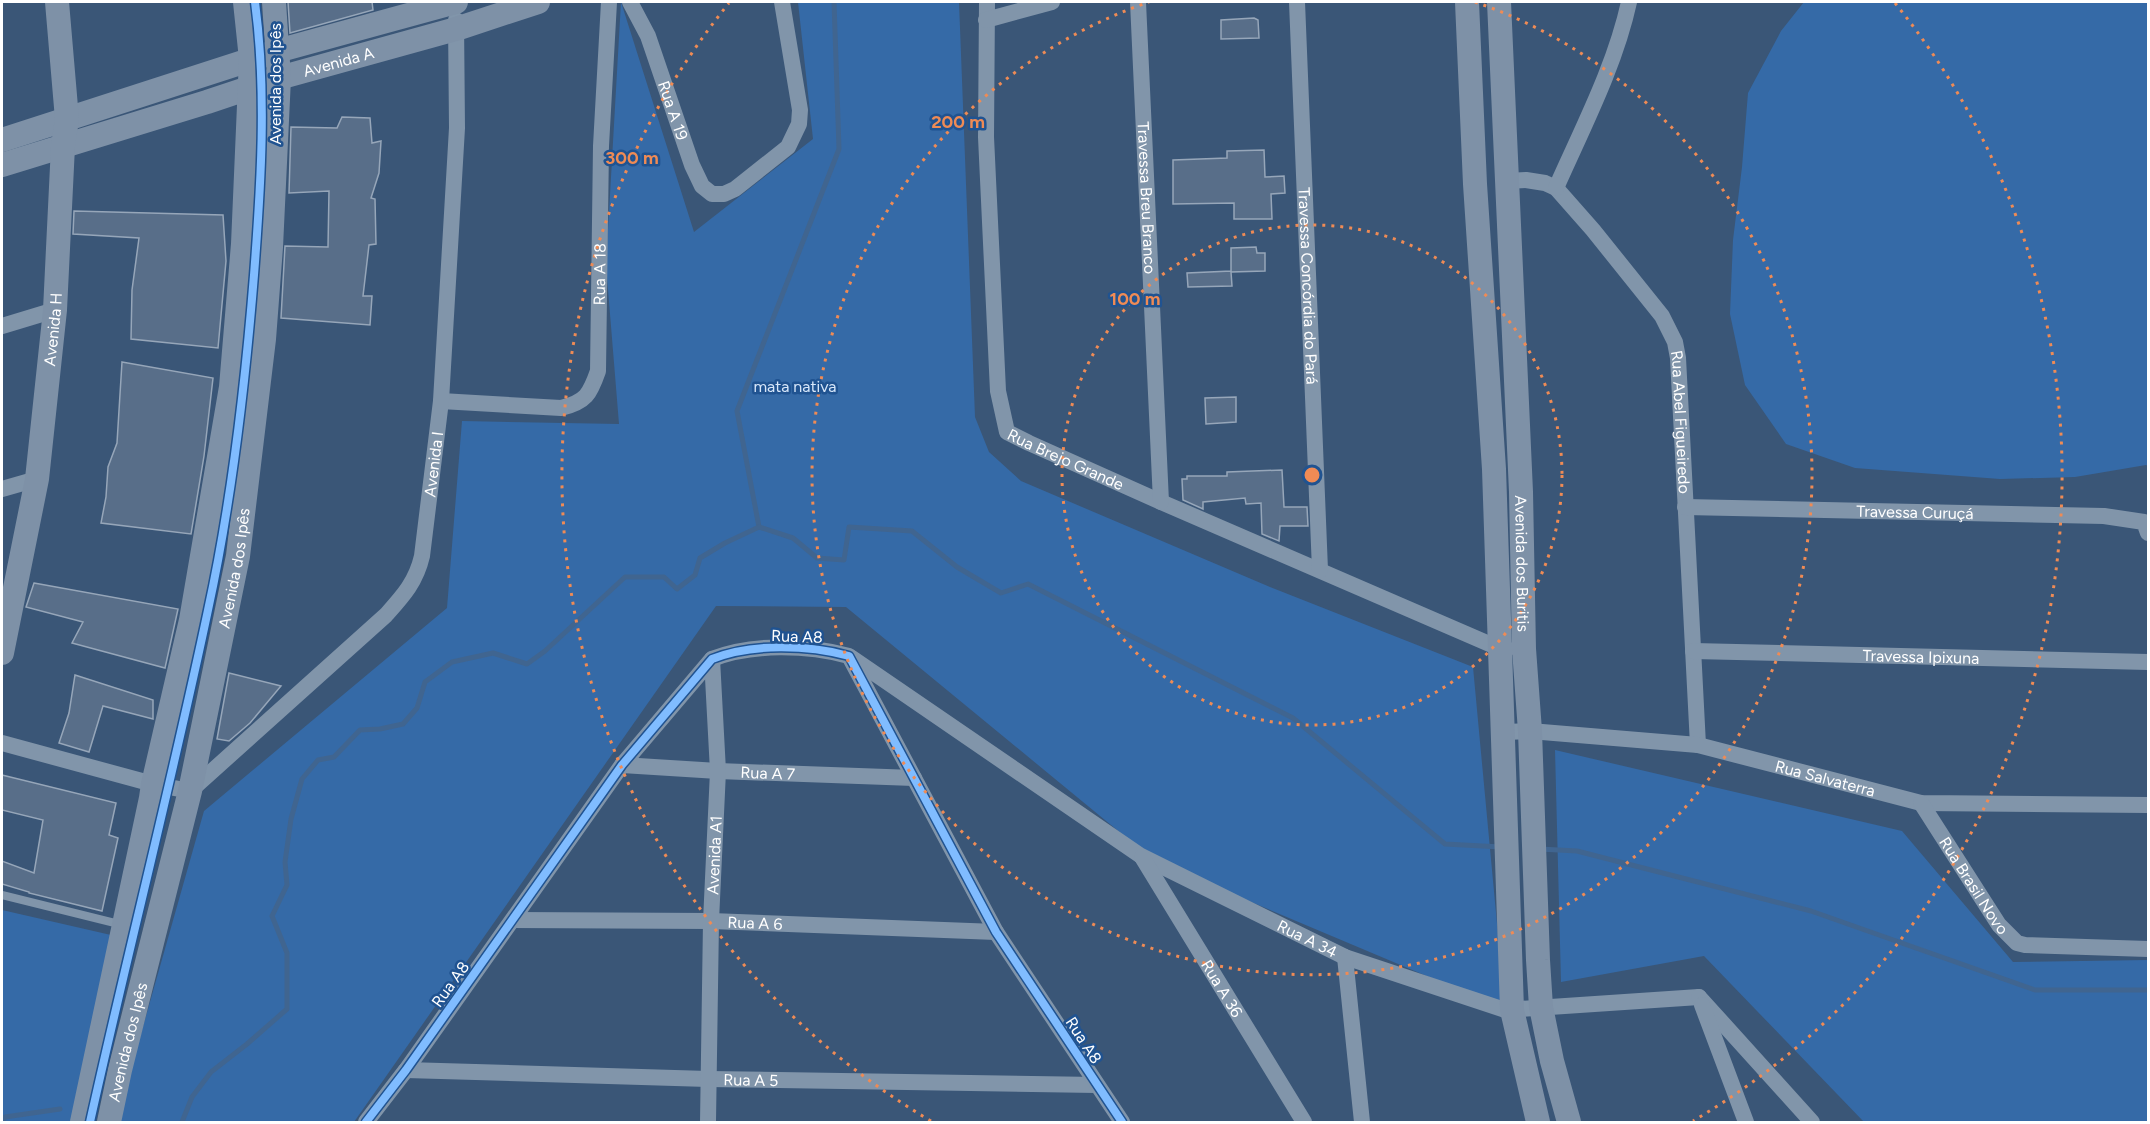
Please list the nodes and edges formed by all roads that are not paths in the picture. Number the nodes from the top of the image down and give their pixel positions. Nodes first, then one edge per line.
1 (57, 2) edge
2 (245, 2) edge
3 (274, 2) edge
4 (456, 2) edge
5 (538, 2) edge
6 (609, 2) edge
7 (630, 2) edge
8 (782, 2) edge
9 (987, 2) edge
10 (1052, 2) edge
11 (1138, 2) edge
12 (1297, 2) edge
13 (1467, 2) edge
14 (1498, 2) edge
15 (1629, 2) edge
16 (986, 20) junction
17 (456, 29) junction
18 (277, 51) junction
19 (251, 59) junction
20 (279, 78) junction
21 (249, 87) junction
22 (67, 119) junction
23 (2, 140) edge
24 (63, 146) junction
25 (2, 165) edge
26 (1508, 181) junction
27 (1556, 188) junction
28 (55, 310) junction
29 (2, 326) edge
30 (441, 401) junction
31 (37, 479) junction
32 (2, 489) edge
33 (1161, 502) junction
34 (1685, 507) junction
35 (2146, 528) edge
36 (1320, 570) junction
37 (1513, 649) junction
38 (1693, 651) junction
39 (2, 653) edge
40 (849, 656) junction
41 (712, 659) junction
42 (2148, 662) edge
43 (1530, 731) junction
44 (1504, 732) junction
45 (2, 743) edge
46 (1698, 746) junction
47 (622, 765) junction
48 (718, 771) junction
49 (914, 778) junction
50 (153, 784) junction
51 (190, 791) junction
52 (1921, 803) junction
53 (2148, 805) edge
54 (1141, 855) junction
55 (2, 895) edge
56 (513, 920) junction
57 (711, 921) junction
58 (125, 925) junction
59 (996, 932) junction
60 (2148, 948) edge
61 (1346, 957) junction
62 (1699, 997) junction
63 (1541, 1006) junction
64 (1512, 1010) junction
65 (406, 1070) junction
66 (708, 1079) junction
67 (1097, 1085) junction
68 (82, 1122) edge
69 (109, 1122) edge
70 (366, 1122) edge
71 (708, 1122) edge
72 (1122, 1122) edge
73 (1304, 1122) edge
74 (1362, 1122) edge
75 (1538, 1122) edge
76 (1569, 1122) edge
77 (1746, 1122) edge
78 (1812, 1122) edge

1 - 22 main road, Avenida H
2 - 19 main road, Avenida dos Ipês
3 - 18 main road, Avenida dos Ipês
4 - 17 street, Avenida I
4 - 18 main road, Avenida A
5 - 17 main road, Avenida A
6 - 30 street, Rua A 18
7 - 8 street, Rua A 19
9 - 16 street, Rua Brejo Grande
10 - 16 street
11 - 33 street, Travessa Breu Branco
12 - 36 street, Travessa Concórdia do Pará
13 - 37 main road, Avenida dos Buritis
14 - 26 main road, Avenida dos Buritis
15 - 27 street
16 - 33 street, Rua Brejo Grande
17 - 20 main road, Avenida A
17 - 30 street, Avenida I
18 - 19 main road, Avenida A
18 - 20 main road, Avenida dos Ipês
19 - 21 main road, Avenida dos Ipês
19 - 22 main road, Avenida A
20 - 21 main road, Avenida A
20 - 51 main road, Avenida dos Ipês
21 - 24 main road, Avenida A
21 - 50 main road, Avenida dos Ipês
22 - 23 main road, Avenida A
22 - 24 main road, Avenida H
24 - 25 main road, Avenida A
24 - 28 main road, Avenida H
26 - 27 street
26 - 37 main road, Avenida dos Buritis
27 - 34 street, Rua Abel Figueiredo
28 - 29 street
28 - 31 main road, Avenida H
30 - 51 street, Avenida I
31 - 32 street
31 - 39 main road, Avenida H
33 - 36 street, Rua Brejo Grande
34 - 35 street, Travessa Curuçá
34 - 38 street, Rua Abel Figueiredo
36 - 37 street, Rua Brejo Grande
37 - 43 main road, Avenida dos Buritis
37 - 44 main road, Avenida dos Buritis
38 - 42 street, Travessa Ipixuna
38 - 46 street, Rua Abel Figueiredo
40 - 41 street, Rua A8
40 - 49 street, Rua A8
40 - 54 street, Rua A 34
41 - 47 street, Rua A8
41 - 48 street, Avenida A1
43 - 44 street, Rua Salvaterra
43 - 46 street, Rua Salvaterra
43 - 63 main road, Avenida dos Buritis
44 - 64 main road, Avenida dos Buritis
45 - 50 street
46 - 52 street, Rua Salvaterra
47 - 48 street, Rua A 7
47 - 56 street, Rua A8
48 - 49 street, Rua A 7
48 - 57 street, Avenida A1
49 - 59 street, Rua A8
50 - 51 street
50 - 58 main road, Avenida dos Ipês
51 - 69 main road, Avenida dos Ipês
52 - 53 street, Rua Salvaterra
52 - 60 street, Rua Brasil Novo
54 - 61 street, Rua A 34
54 - 73 street, Rua A 36
55 - 58 lane
56 - 57 street, Rua A 6
56 - 65 street, Rua A8
57 - 59 street, Rua A 6
57 - 66 street, Avenida A1
58 - 68 main road, Avenida dos Ipês
59 - 67 street, Rua A8
61 - 64 street, Rua A 34
61 - 74 street
62 - 63 street, Rua A 34
62 - 77 street
62 - 78 street
63 - 64 street, Rua A 34
63 - 76 main road, Avenida dos Buritis
64 - 75 main road, Avenida dos Buritis
65 - 66 street, Rua A 5
65 - 70 street, Rua A8
66 - 67 street, Rua A 5
66 - 71 street, Avenida A1
67 - 72 street, Rua A8

